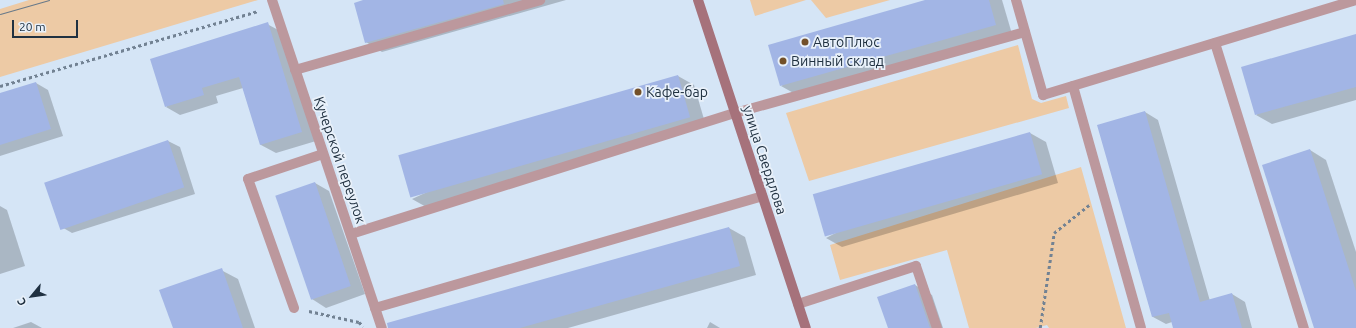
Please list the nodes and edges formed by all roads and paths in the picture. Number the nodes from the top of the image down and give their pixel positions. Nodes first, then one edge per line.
1 (540, 0) edge
2 (698, 0) edge
3 (1016, 0) edge
4 (1356, 0) edge
5 (273, 3) edge
6 (1025, 32) junction
7 (1216, 43) junction
8 (295, 70) junction
9 (0, 86) edge
10 (1073, 86) junction
11 (735, 113) junction
12 (324, 154) junction
13 (1104, 194) junction
14 (762, 196) junction
15 (351, 234) junction
16 (798, 304) junction
17 (294, 308) joint
18 (375, 308) junction
19 (364, 328) edge
20 (382, 328) edge
21 (806, 328) edge
22 (937, 328) edge
23 (1040, 328) edge
24 (1142, 328) edge
25 (1304, 328) edge

1 - 8 street
2 - 11 street, улица Свердлова
3 - 6 street
4 - 7 street
5 - 8 street, Кучерской переулок
5 - 9 path
6 - 10 street
6 - 11 street
7 - 10 street
7 - 25 street
8 - 12 street, Кучерской переулок
10 - 13 street
11 - 14 street, улица Свердлова
11 - 15 street
12 - 15 street, Кучерской переулок
12 - 17 street
13 - 23 path
13 - 24 street
14 - 16 street, улица Свердлова
14 - 18 street
15 - 18 street, Кучерской переулок
16 - 21 street, улица Свердлова
16 - 22 street
17 - 19 path
18 - 20 street, Кучерской переулок

